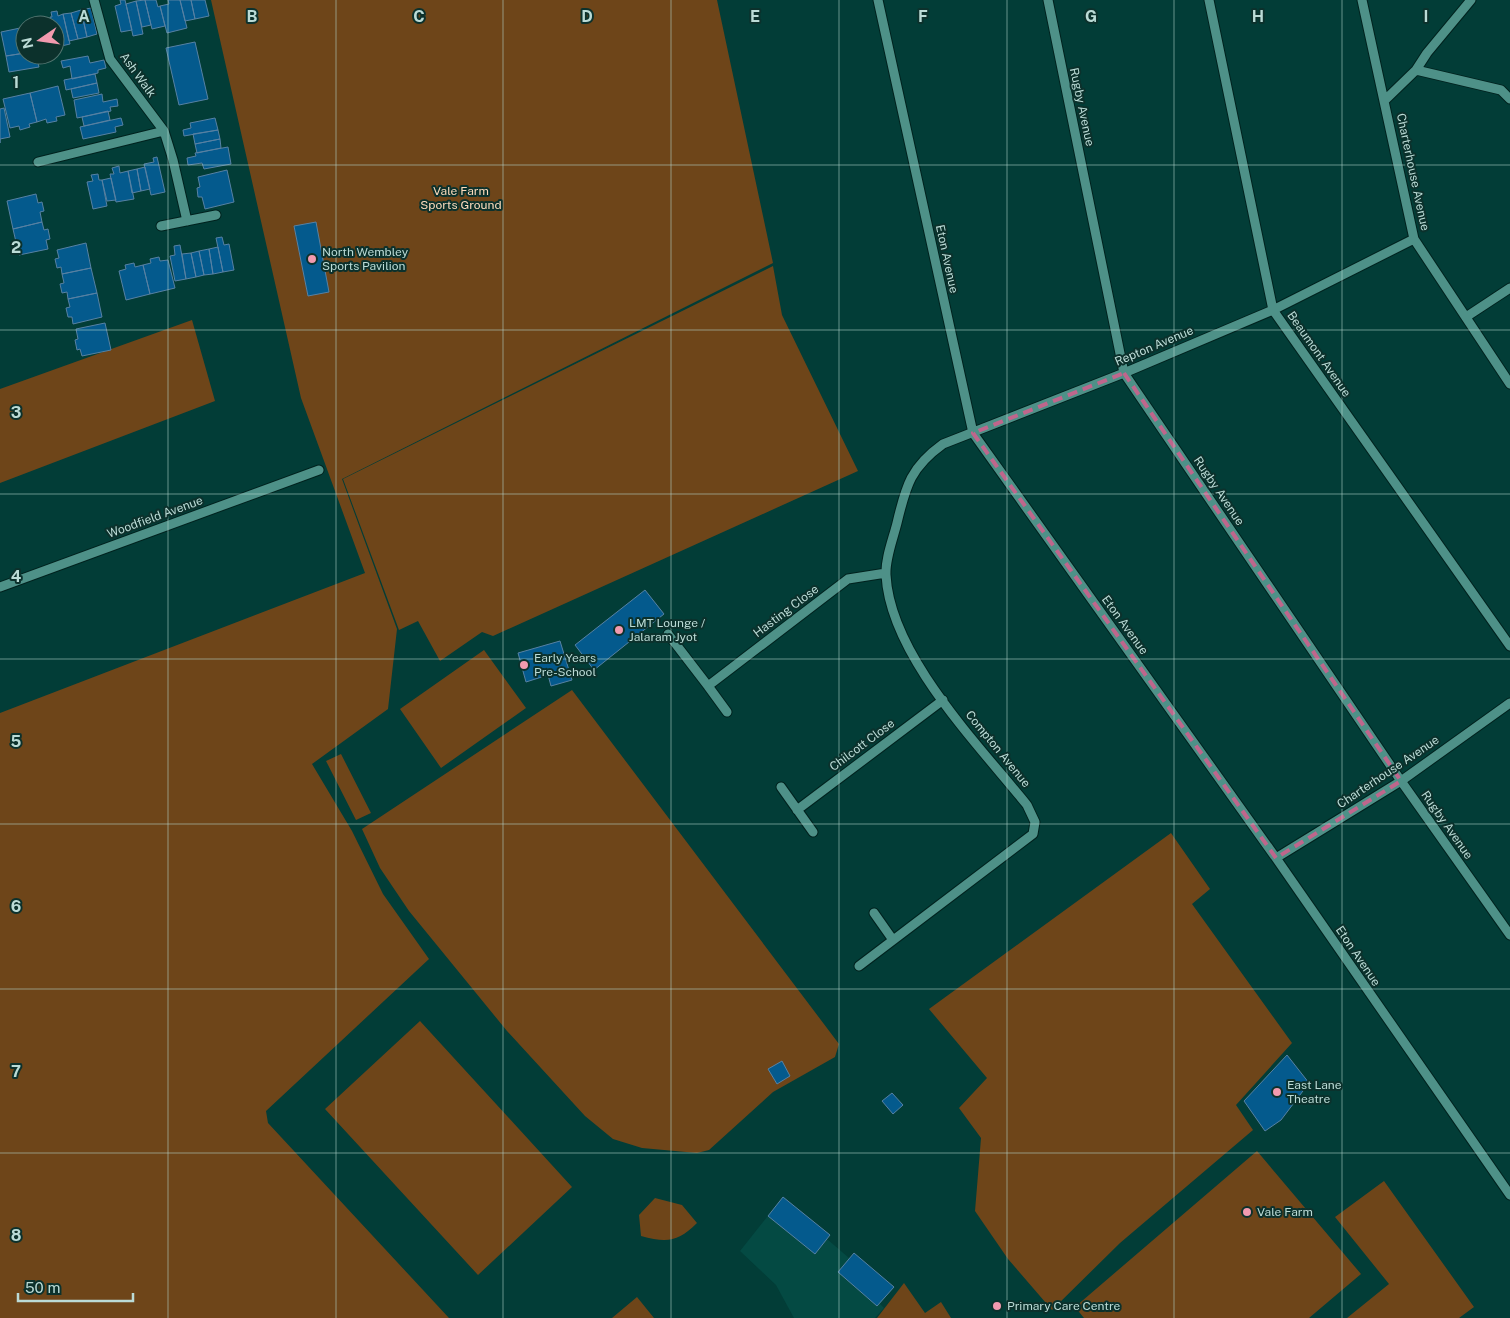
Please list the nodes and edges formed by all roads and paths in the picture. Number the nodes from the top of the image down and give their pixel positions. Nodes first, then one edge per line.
1 (94, 0) edge
2 (878, 0) edge
3 (1048, 0) edge
4 (1209, 0) edge
5 (1362, 0) edge
6 (1471, 0) edge
7 (1416, 70) junction
8 (1510, 98) edge
9 (1384, 101) junction
10 (164, 131) junction
11 (38, 162) dead end
12 (216, 215) dead end
13 (187, 221) junction
14 (161, 226) dead end
15 (1414, 240) junction
16 (1510, 288) edge
17 (1273, 310) junction
18 (1466, 317) junction
19 (1124, 373) junction
20 (1510, 384) edge
21 (973, 433) junction
22 (319, 470) dead end
23 (910, 479) joint
24 (886, 573) junction
25 (0, 587) edge
26 (668, 634) dead end
27 (1510, 646) edge
28 (708, 686) junction
29 (943, 700) junction
30 (1510, 703) edge
31 (727, 712) dead end
32 (1401, 781) junction
33 (781, 787) dead end
34 (797, 810) junction
35 (813, 832) dead end
36 (1276, 858) junction
37 (874, 913) dead end
38 (1510, 935) edge
39 (893, 940) junction
40 (859, 966) dead end
41 (1510, 1195) edge

1 - 10 street, Ash Walk
2 - 21 street, Eton Avenue
3 - 19 street, Rugby Avenue
4 - 17 street, Beaumont Avenue
5 - 9 street, Charterhouse Avenue
6 - 7 street
7 - 8 street
7 - 9 street
9 - 15 street, Charterhouse Avenue
10 - 11 street
10 - 13 street, Ash Walk
12 - 13 street
13 - 14 street
15 - 17 street, Repton Avenue
15 - 18 street, Charterhouse Avenue
16 - 18 street
17 - 19 street, Repton Avenue
17 - 27 street, Beaumont Avenue
18 - 20 street, Charterhouse Avenue
19 - 21 street, Repton Avenue
19 - 32 street, Rugby Avenue
21 - 23 street, Repton Avenue
21 - 36 street, Eton Avenue
22 - 25 street, Woodfield Avenue
23 - 24 street, Compton Avenue
24 - 28 street, Hasting Close
24 - 29 street, Compton Avenue
26 - 28 street
28 - 31 street
29 - 34 street, Chilcott Close
29 - 39 street, Compton Avenue
30 - 32 street, Charterhouse Avenue
32 - 36 street, Charterhouse Avenue
32 - 38 street, Rugby Avenue
33 - 34 street
34 - 35 street
36 - 41 street, Eton Avenue
37 - 39 street
39 - 40 street, Compton Avenue

